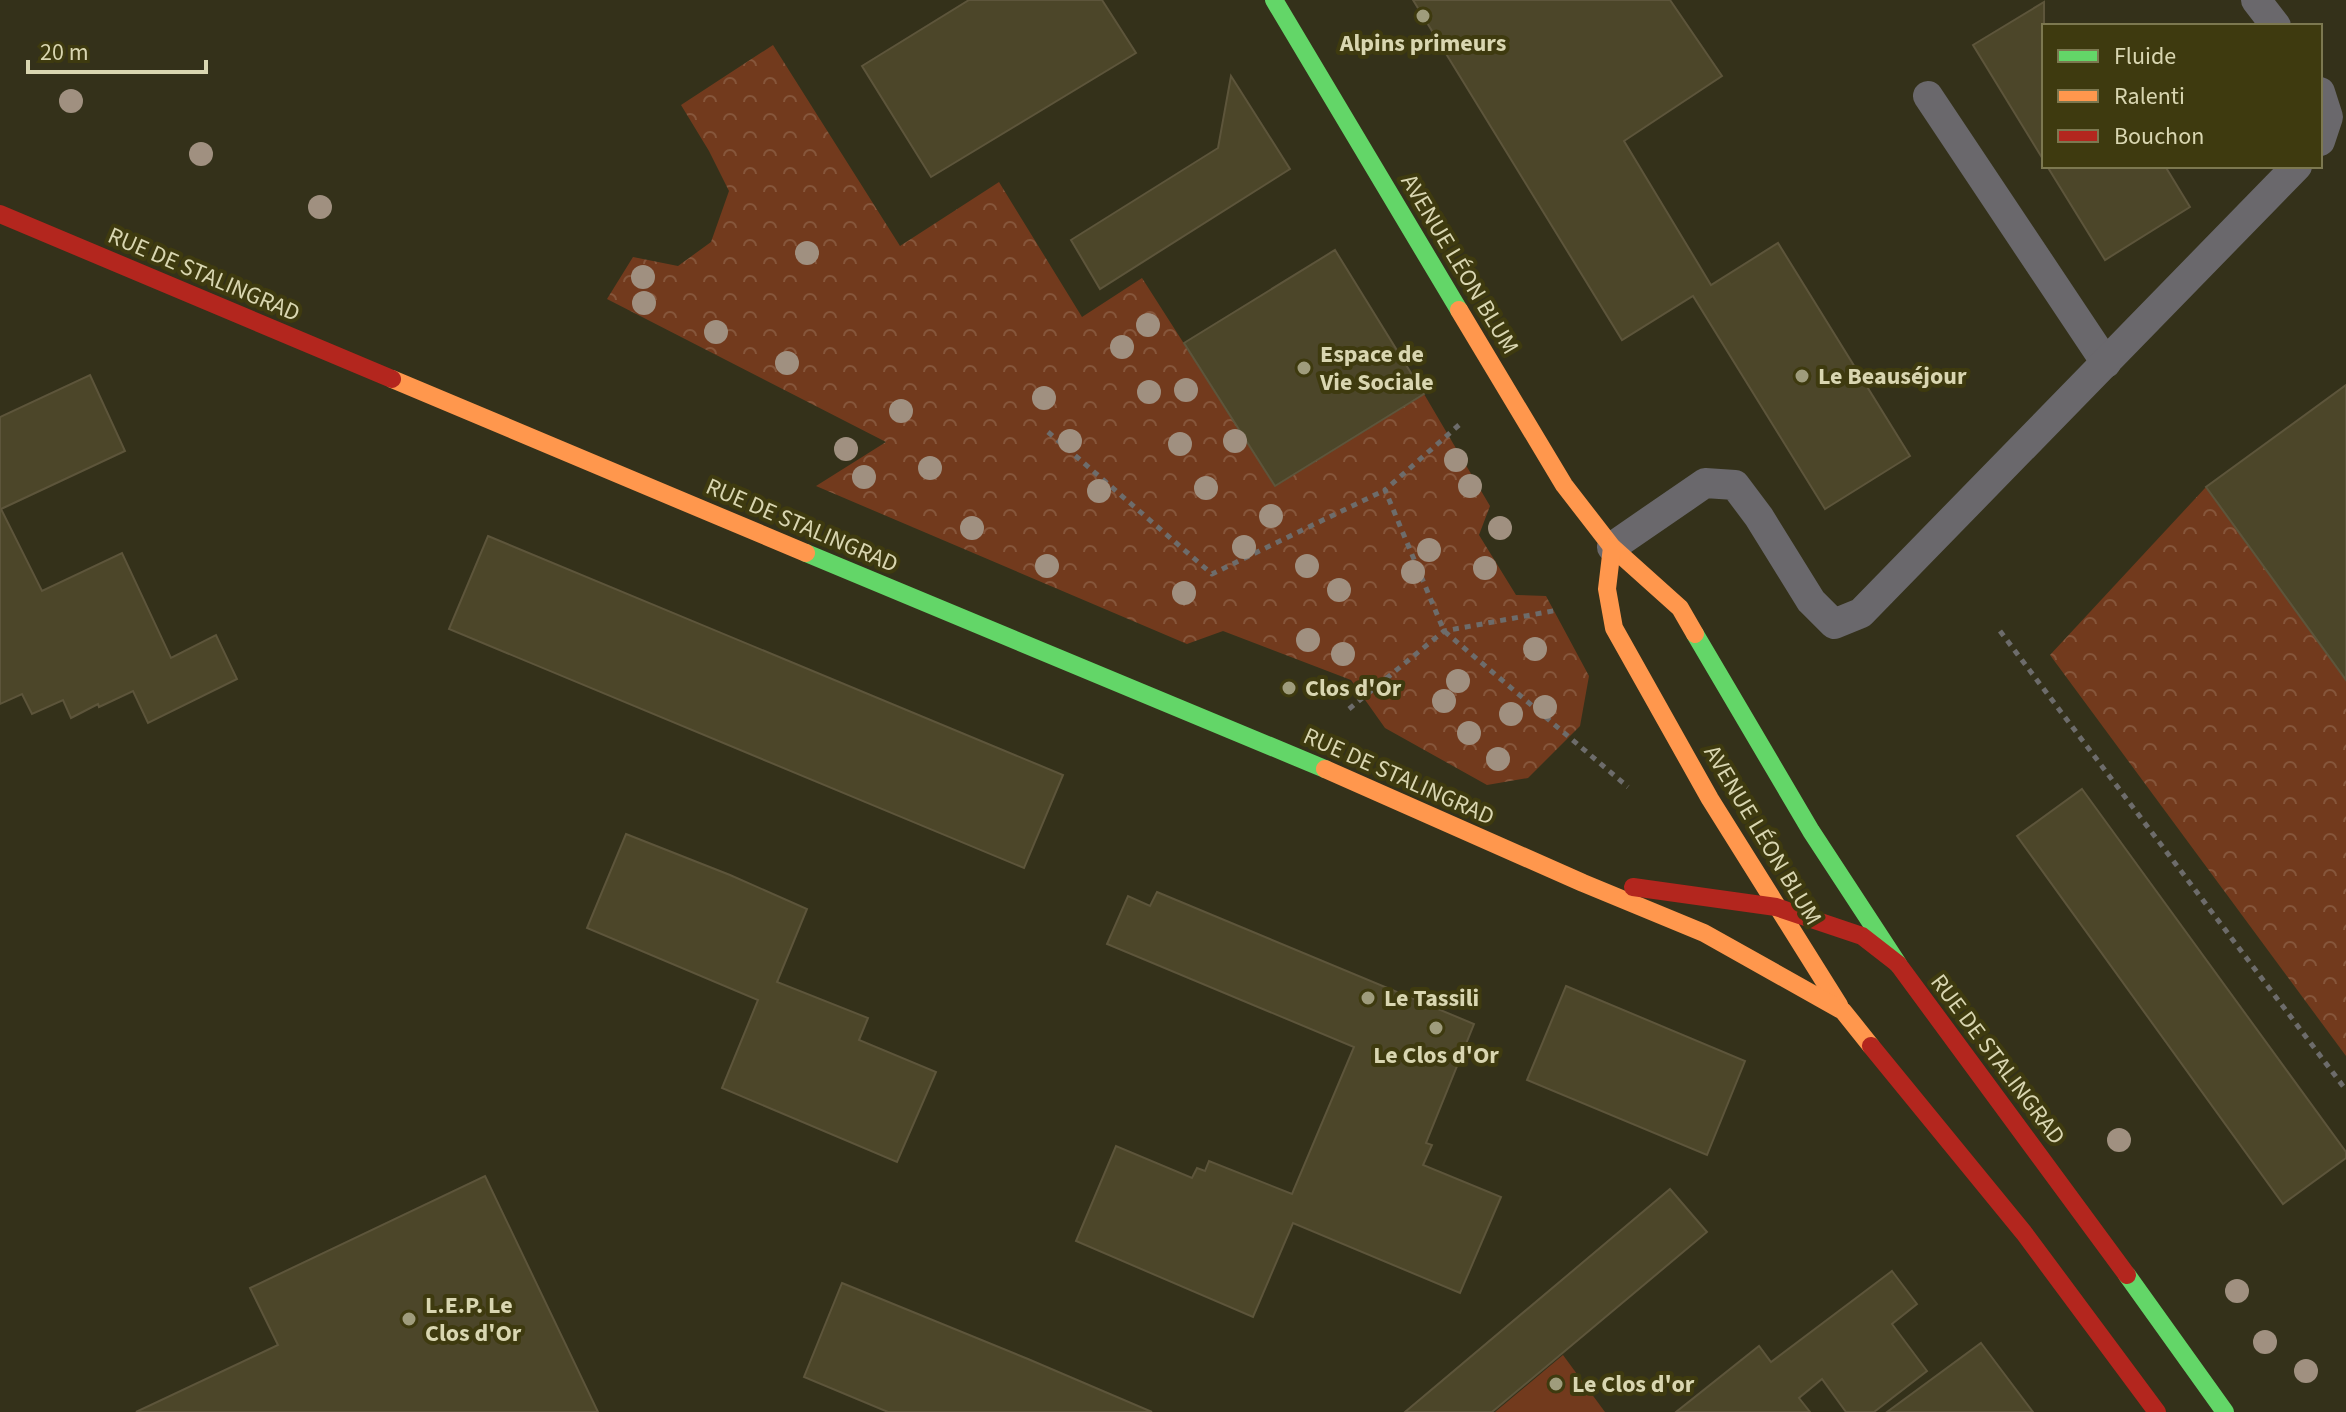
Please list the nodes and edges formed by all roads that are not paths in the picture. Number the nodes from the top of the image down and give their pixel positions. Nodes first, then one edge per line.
1 (1274, 0) edge
2 (2256, 0) edge
3 (2274, 24) edge
4 (1928, 96) dead end
5 (2322, 98) edge
6 (2322, 135) edge
7 (2295, 168) edge
8 (0, 214) edge
9 (2106, 363) junction
10 (1612, 547) junction
11 (1787, 882) dead end
12 (1583, 883) junction
13 (1776, 907) junction
14 (1704, 933) junction
15 (1898, 964) junction
16 (1843, 1011) junction
17 (2157, 1412) edge
18 (2225, 1412) edge

1 - 10 street, AVENUE LÉON BLUM
2 - 3 lane
4 - 9 lane
5 - 6 lane
7 - 9 lane
8 - 12 street, RUE DE STALINGRAD
9 - 10 lane
10 - 13 street, AVENUE LÉON BLUM
10 - 15 street, AVENUE LÉON BLUM
11 - 13 street
12 - 13 street, RUE DE STALINGRAD
12 - 14 street, RUE DE STALINGRAD
13 - 14 street
13 - 15 street, RUE DE STALINGRAD
13 - 16 street, AVENUE LÉON BLUM
14 - 16 street, RUE DE STALINGRAD
15 - 18 street, RUE DE STALINGRAD
16 - 17 street, RUE DE STALINGRAD

